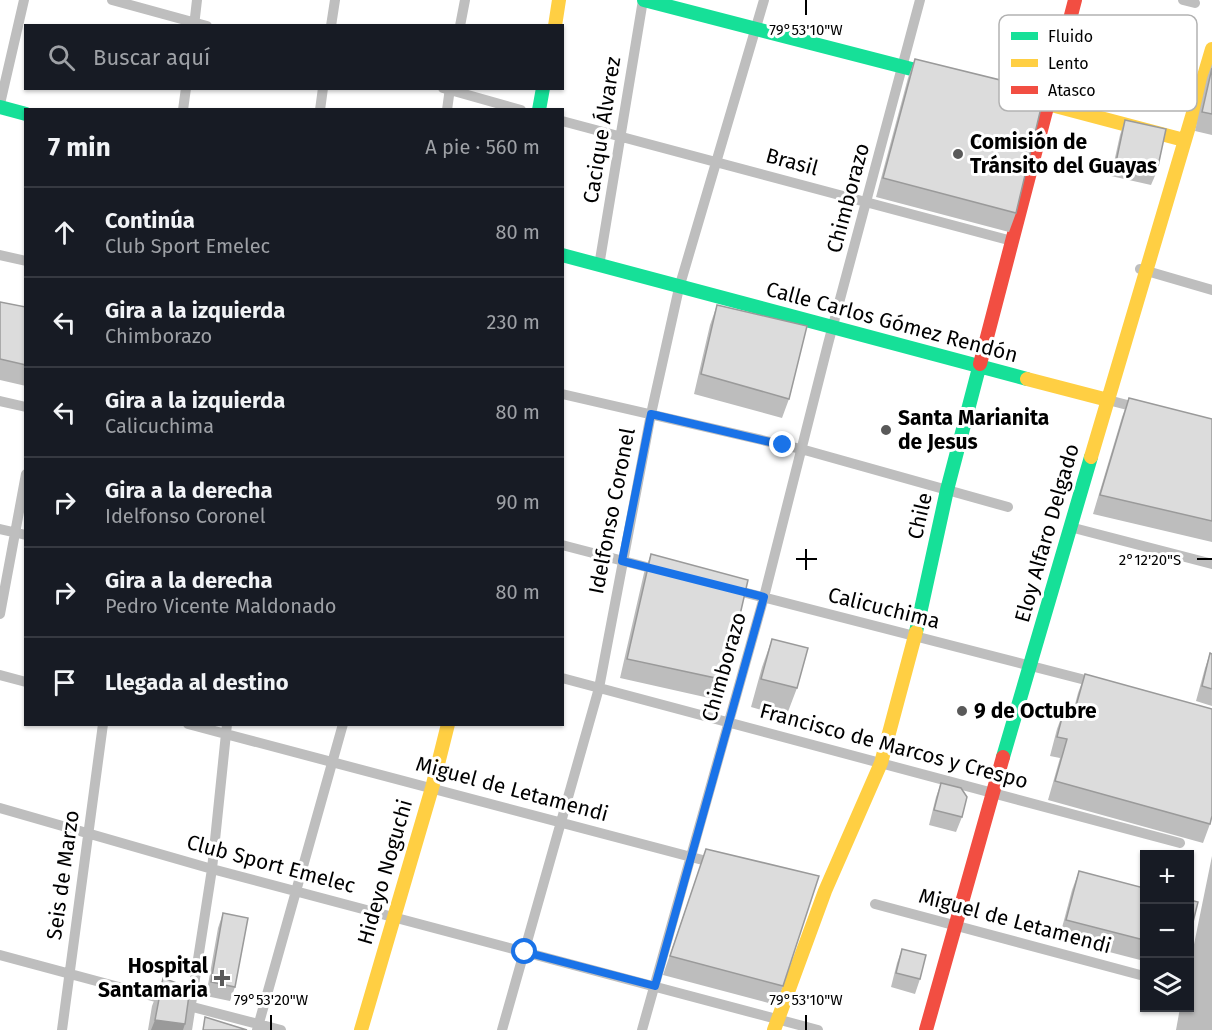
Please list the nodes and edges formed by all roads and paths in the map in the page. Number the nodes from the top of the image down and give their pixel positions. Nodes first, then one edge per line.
1 (24, 0) edge
2 (112, 0) edge
3 (197, 0) edge
4 (335, 0) edge
5 (465, 0) edge
6 (559, 0) edge
7 (644, 0) edge
8 (764, 0) edge
9 (920, 0) edge
10 (1075, 0) edge
11 (1182, 0) edge
12 (1195, 3) dead end
13 (1071, 15) edge
14 (194, 24) edge
15 (331, 24) edge
16 (460, 24) edge
17 (555, 24) edge
18 (755, 29) junction
19 (1212, 49) edge
20 (903, 67) junction
21 (946, 78) edge
22 (186, 90) edge
23 (322, 90) edge
24 (447, 90) edge
25 (451, 90) edge
26 (543, 90) edge
27 (1197, 98) edge
28 (0, 106) edge
29 (183, 108) edge
30 (320, 108) edge
31 (447, 108) edge
32 (514, 108) edge
33 (539, 108) edge
34 (1047, 111) edge
35 (1075, 111) edge
36 (1193, 111) edge
37 (24, 113) edge
38 (564, 122) edge
39 (620, 136) junction
40 (1184, 140) junction
41 (716, 162) junction
42 (867, 202) junction
43 (1012, 241) junction
44 (0, 255) edge
45 (564, 256) edge
46 (24, 261) edge
47 (600, 266) junction
48 (1143, 270) junction
49 (680, 288) junction
50 (1212, 290) edge
51 (832, 328) junction
52 (980, 367) junction
53 (564, 394) edge
54 (1108, 400) junction
55 (0, 401) edge
56 (24, 407) edge
57 (1149, 411) edge
58 (651, 414) junction
59 (801, 449) junction
60 (947, 490) junction
61 (24, 494) edge
62 (1008, 507) dead end
63 (1070, 527) junction
64 (0, 529) edge
65 (20, 534) edge
66 (564, 546) edge
67 (622, 561) junction
68 (1212, 564) edge
69 (667, 572) edge
70 (724, 587) edge
71 (764, 597) junction
72 (0, 614) edge
73 (915, 635) junction
74 (1030, 665) junction
75 (0, 675) edge
76 (564, 679) edge
77 (24, 681) edge
78 (1106, 686) edge
79 (599, 688) junction
80 (729, 722) junction
81 (103, 726) edge
82 (203, 726) edge
83 (342, 726) edge
84 (448, 726) edge
85 (226, 729) edge
86 (333, 763) junction
87 (881, 763) junction
88 (432, 788) junction
89 (992, 793) junction
90 (0, 808) edge
91 (560, 822) junction
92 (89, 834) junction
93 (1180, 843) dead end
94 (692, 857) junction
95 (725, 865) edge
96 (212, 869) junction
97 (297, 892) junction
98 (875, 904) dead end
99 (394, 917) junction
100 (954, 926) junction
101 (525, 952) junction
102 (0, 955) edge
103 (70, 974) junction
104 (1140, 975) edge
105 (655, 986) junction
106 (190, 1006) junction
107 (779, 1024) edge
108 (258, 1027) edge
109 (62, 1030) edge
110 (187, 1030) edge
111 (280, 1030) edge
112 (362, 1030) edge
113 (502, 1030) edge
114 (642, 1030) edge
115 (818, 1030) edge
116 (926, 1030) edge

1 - 28 street
2 - 14 street
3 - 14 street
4 - 15 street
5 - 16 street
6 - 17 main road
7 - 18 main road
7 - 39 street, Cacique Álvarez
8 - 18 street, Idelfonso Coronel
9 - 20 street, Chimborazo
10 - 13 main road, Chile
11 - 12 street
18 - 20 main road
18 - 41 street, Idelfonso Coronel
19 - 27 main road, Eloy Alfaro Delgado
20 - 21 main road
20 - 42 street, Chimborazo
22 - 29 street
23 - 30 street
24 - 31 street
25 - 32 street
26 - 33 main road
28 - 37 main road
34 - 43 main road, Chile
35 - 40 main road
36 - 40 main road, Eloy Alfaro Delgado
38 - 39 street, Brasil
39 - 41 street, Brasil
39 - 47 street, Cacique Álvarez
40 - 48 main road, Eloy Alfaro Delgado
41 - 42 street, Brasil
41 - 49 street, Idelfonso Coronel
42 - 43 street, Brasil
42 - 51 street, Chimborazo
43 - 52 main road, Chile
44 - 46 street
45 - 47 main road, Calle Carlos Gómez Rendón
47 - 49 main road, Calle Carlos Gómez Rendón
48 - 50 street
48 - 54 main road, Eloy Alfaro Delgado
49 - 51 main road, Calle Carlos Gómez Rendón
49 - 58 street, Idelfonso Coronel
51 - 52 main road, Calle Carlos Gómez Rendón
51 - 59 street, Chimborazo
52 - 54 main road, Calle Carlos Gómez Rendón
52 - 60 main road, Chile
53 - 58 street
54 - 57 street, Calle Carlos Gómez Rendón
54 - 63 main road, Eloy Alfaro Delgado
55 - 56 street
58 - 59 street
58 - 67 street, Idelfonso Coronel
59 - 60 street
59 - 71 street, Chimborazo
60 - 62 street
60 - 73 main road, Chile
61 - 65 street
63 - 68 street
63 - 74 main road, Eloy Alfaro Delgado
64 - 65 street
65 - 72 street
66 - 67 street
67 - 69 street
67 - 79 street, Idelfonso Coronel
70 - 71 street, Calicuchima
71 - 73 street, Calicuchima
71 - 80 street, Chimborazo
73 - 74 street, Calicuchima
73 - 87 main road, Chile
74 - 78 street, Calicuchima
74 - 89 main road, Eloy Alfaro Delgado
75 - 77 street
76 - 79 street, Francisco de Marcos y Crespo
79 - 80 street, Francisco de Marcos y Crespo
79 - 91 street, Idelfonso Coronel
80 - 87 street, Francisco de Marcos y Crespo
80 - 94 street, Chimborazo
81 - 92 street, Seis de Marzo
82 - 85 street, Miguel de Letamendi
83 - 86 street
84 - 88 main road, Hideyo Noguchi
85 - 86 street, Miguel de Letamendi
85 - 96 street
86 - 88 street, Miguel de Letamendi
86 - 97 street
87 - 89 street, Francisco de Marcos y Crespo
87 - 107 main road, Chile
88 - 91 street, Miguel de Letamendi
88 - 99 main road, Hideyo Noguchi
89 - 93 street, Francisco de Marcos y Crespo
89 - 100 main road, Eloy Alfaro Delgado
90 - 92 street, Club Sport Emelec
91 - 94 street, Miguel de Letamendi
91 - 101 street, Idelfonso Coronel
92 - 96 street, Club Sport Emelec
92 - 103 street, Seis de Marzo
94 - 95 street, Miguel de Letamendi
94 - 105 street, Chimborazo
96 - 97 street, Club Sport Emelec
96 - 106 street
97 - 99 street, Club Sport Emelec
97 - 108 street
98 - 100 street, Miguel de Letamendi
99 - 101 street, Club Sport Emelec
99 - 112 main road, Hideyo Noguchi
100 - 104 street, Miguel de Letamendi
100 - 116 main road, Eloy Alfaro Delgado
101 - 105 street, Club Sport Emelec
101 - 113 street, Idelfonso Coronel
102 - 103 street
103 - 106 street
103 - 109 street, Seis de Marzo
105 - 107 street, Club Sport Emelec
105 - 114 street, Chimborazo
106 - 108 street
106 - 110 street
107 - 115 street, Club Sport Emelec
108 - 111 street

